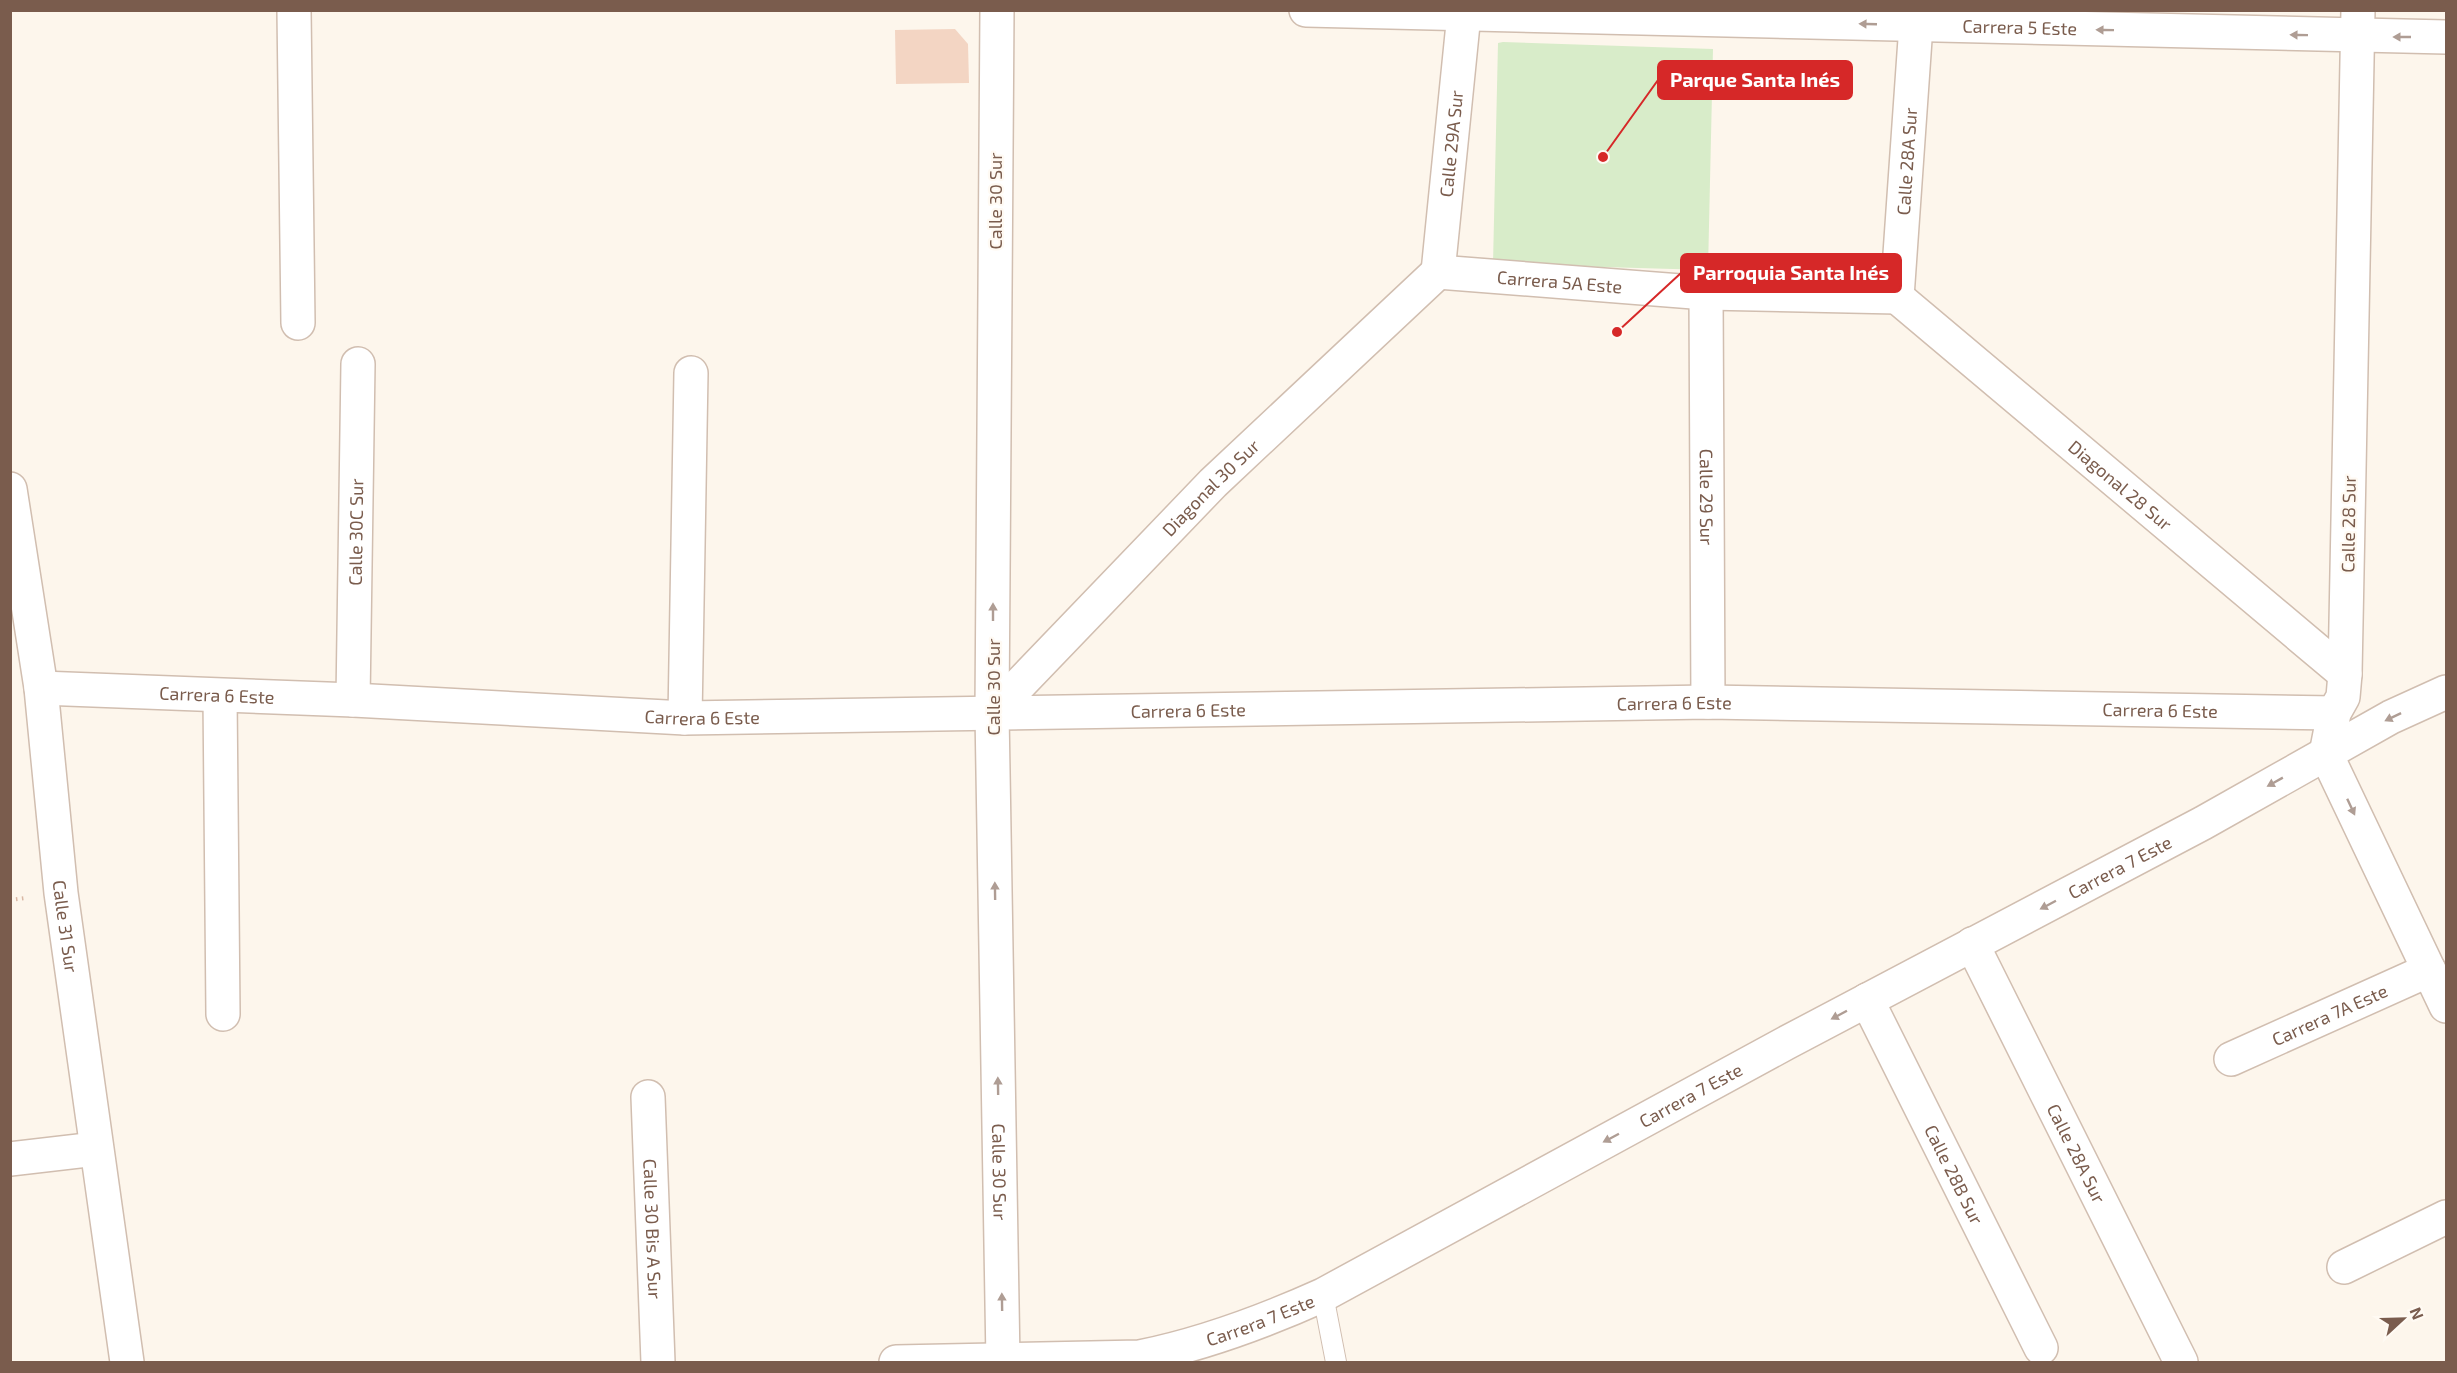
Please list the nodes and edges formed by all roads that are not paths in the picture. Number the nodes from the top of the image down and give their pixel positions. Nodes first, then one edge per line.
1 (294, 10) edge
2 (997, 10) edge
3 (1306, 10) edge
4 (1464, 14) junction
5 (1682, 14) edge
6 (2358, 24) edge
7 (1916, 25) junction
8 (2446, 37) edge
9 (1438, 272) junction
10 (1706, 293) junction
11 (1897, 297) junction
12 (298, 323) dead end
13 (358, 364) dead end
14 (691, 374) dead end
15 (10, 489) edge
16 (24, 657) edge
17 (2345, 674) junction
18 (41, 688) junction
19 (2446, 693) edge
20 (220, 696) junction
21 (353, 700) junction
22 (1708, 702) junction
23 (992, 713) junction
24 (2334, 713) junction
25 (685, 718) junction
26 (2326, 754) junction
27 (1972, 944) junction
28 (2429, 970) junction
29 (1867, 1000) junction
30 (2446, 1006) edge
31 (223, 1014) dead end
32 (2231, 1059) dead end
33 (648, 1097) dead end
34 (96, 1149) junction
35 (10, 1159) edge
36 (2446, 1217) edge
37 (2344, 1267) dead end
38 (1323, 1295) junction
39 (2041, 1347) dead end
40 (1003, 1361) edge
41 (127, 1362) edge
42 (658, 1362) edge
43 (896, 1362) edge
44 (1336, 1362) edge
45 (2181, 1362) edge

1 - 12 street
23 -> 2 street, Calle 30 Sur
3 - 4 street, Carrera 5 Este
4 - 5 street, Carrera 5 Este
4 - 9 street, Calle 29A Sur
7 -> 5 street, Carrera 5 Este
6 -> 7 street, Carrera 5 Este
8 -> 6 street, Carrera 5 Este
6 - 17 street, Calle 28 Sur
7 - 11 street, Calle 28A Sur
9 - 10 street, Carrera 5A Este
9 - 23 street, Diagonal 30 Sur
10 - 11 street, Carrera 5A Este
10 - 22 street, Calle 29 Sur
11 - 17 street, Diagonal 28 Sur
13 - 21 street, Calle 30C Sur
14 - 25 street
15 - 16 street, Calle 31 Sur
16 - 18 street, Calle 31 Sur
17 - 24 street, Calle 28 Sur
18 - 20 street, Carrera 6 Este
18 - 34 street, Calle 31 Sur
19 -> 26 street, Carrera 7 Este
20 - 21 street, Carrera 6 Este
20 - 31 street
21 - 25 street, Carrera 6 Este
22 - 23 street, Carrera 6 Este
22 - 24 street, Carrera 6 Este
23 - 25 street, Carrera 6 Este
40 -> 23 street, Calle 30 Sur
24 - 26 street, Calle 28 Sur
26 -> 27 street, Carrera 7 Este
26 -> 28 street
27 - 29 street, Carrera 7 Este
27 - 45 street, Calle 28A Sur
28 - 30 street
28 - 32 street, Carrera 7A Este
29 -> 38 street, Carrera 7 Este
29 - 39 street, Calle 28B Sur
33 - 42 street, Calle 30 Bis A Sur
34 - 35 street
34 - 41 street, Calle 31 Sur
36 - 37 street
38 - 40 street, Carrera 7 Este
38 - 44 lane
40 - 43 street, Carrera 7 Este

